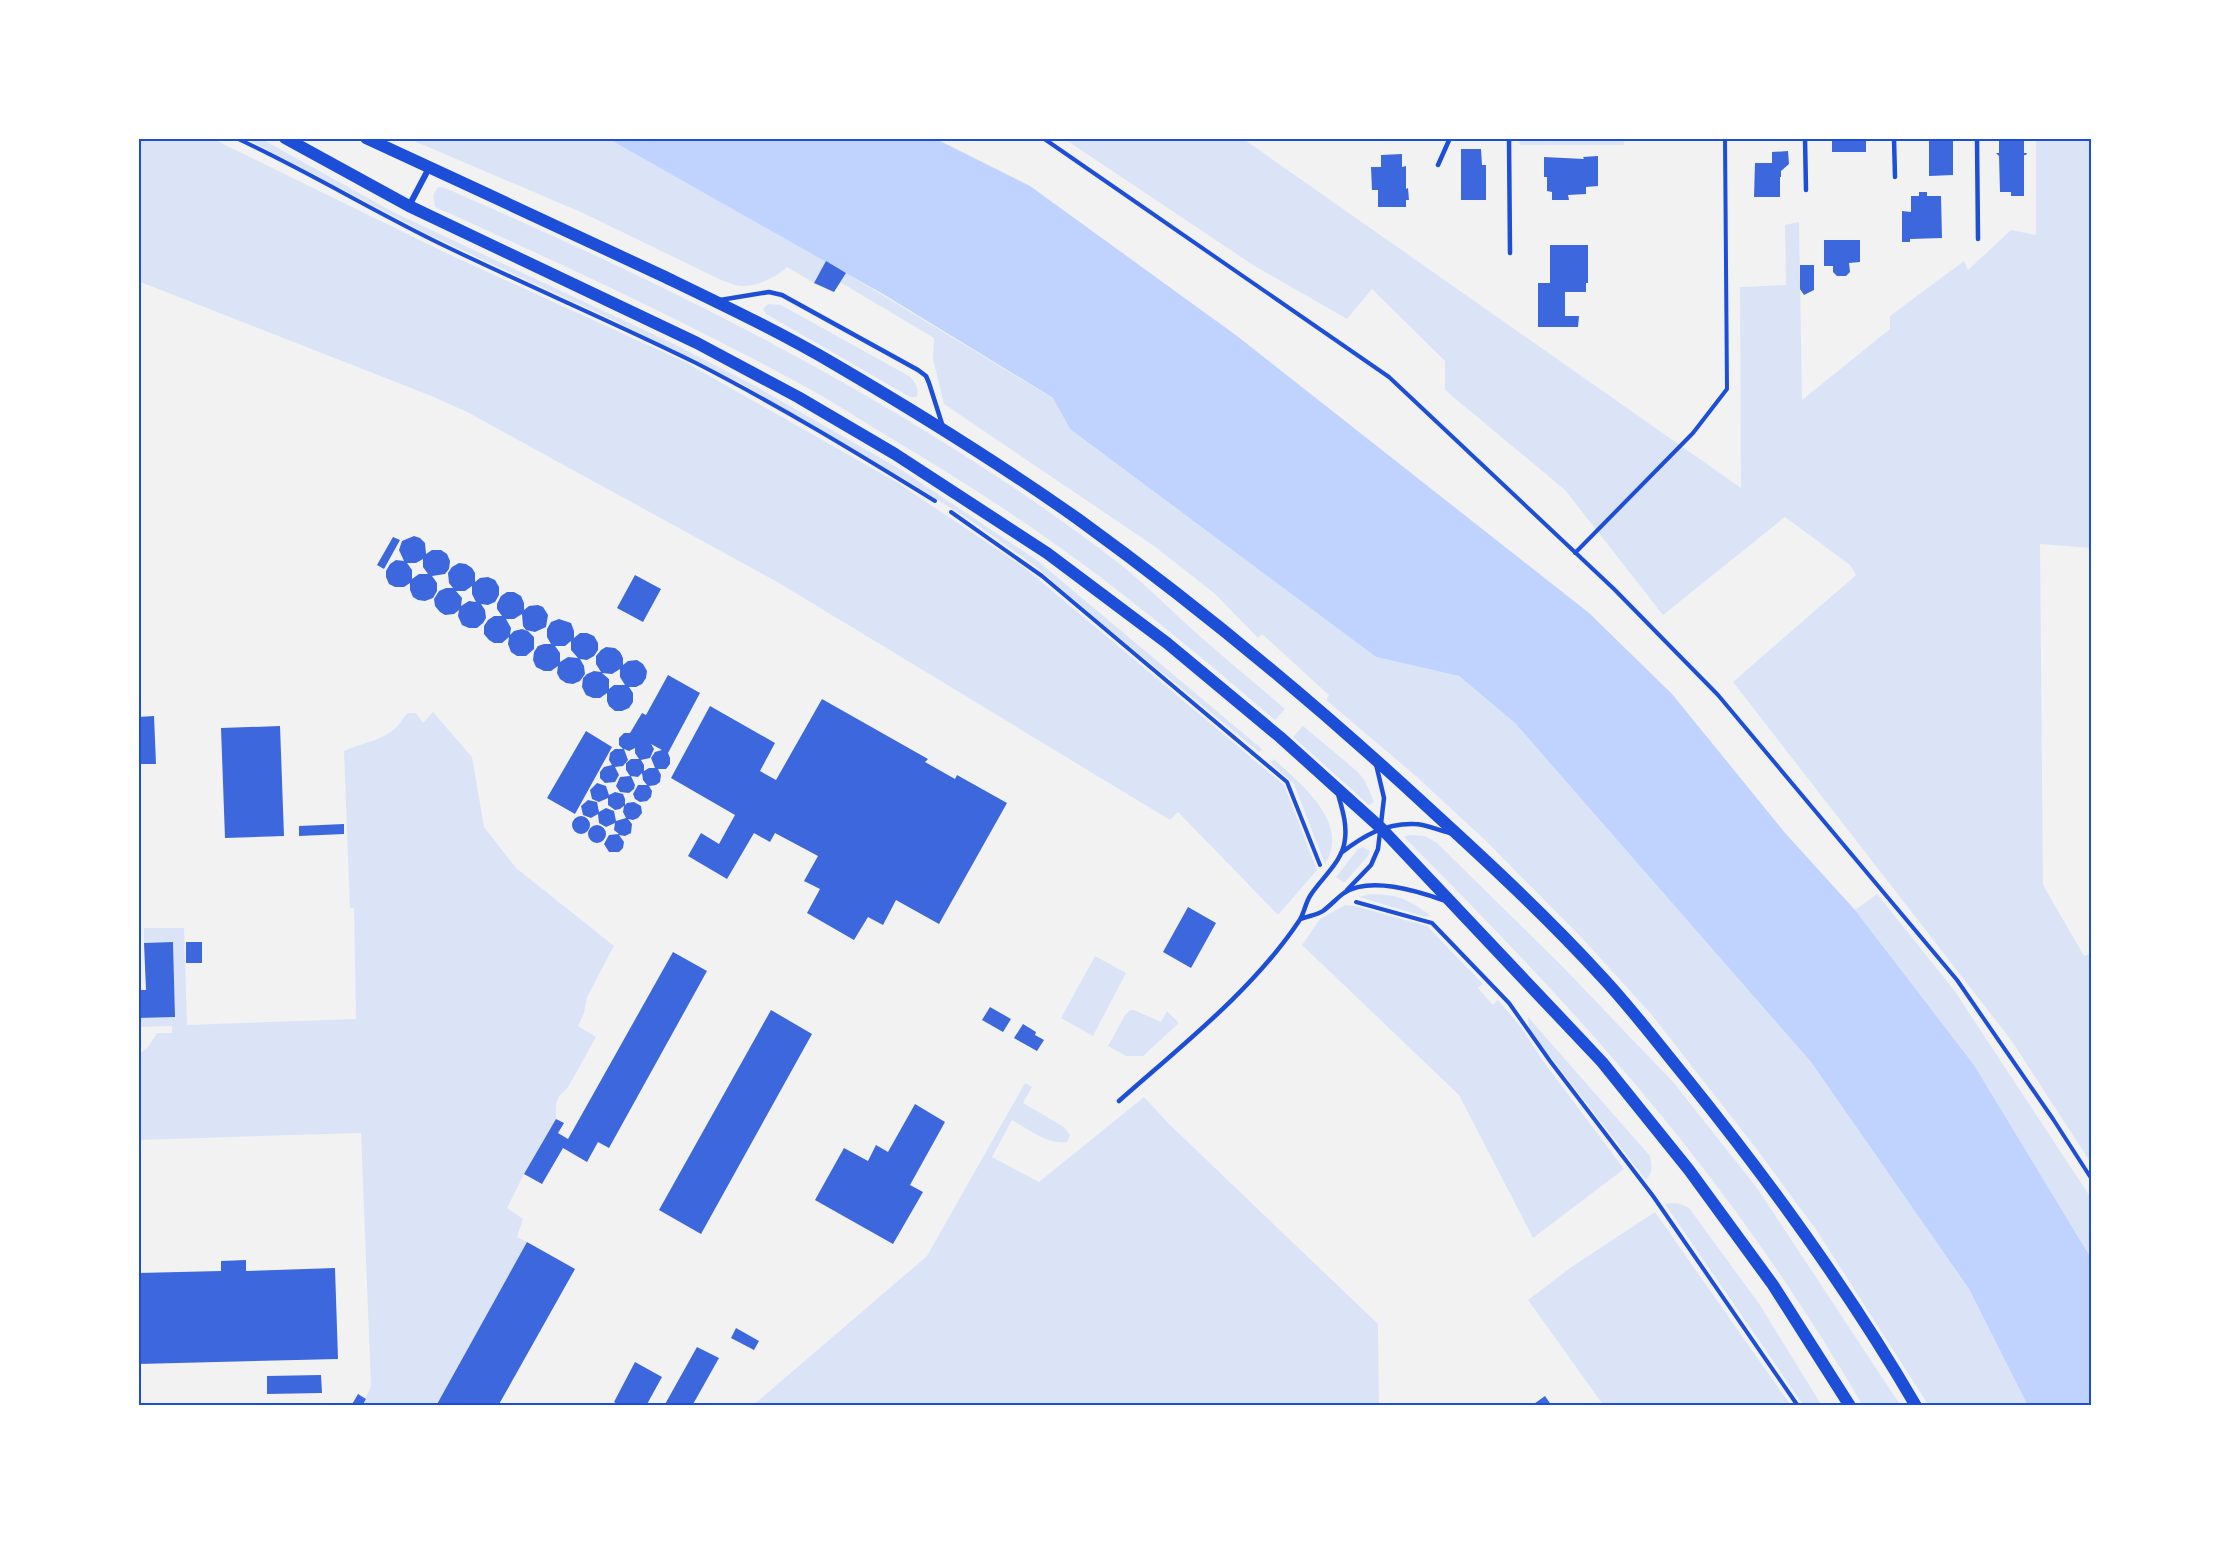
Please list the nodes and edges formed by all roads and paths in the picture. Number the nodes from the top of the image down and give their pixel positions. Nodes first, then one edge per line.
1 (236, 138) edge
2 (285, 138) edge
3 (366, 138) edge
4 (1043, 138) edge
5 (1450, 138) edge
6 (1509, 138) edge
7 (1725, 138) edge
8 (1805, 138) edge
9 (1894, 138) edge
10 (1977, 138) edge
11 (1438, 165) dead end
12 (429, 168) junction
13 (1895, 177) dead end
14 (1806, 190) dead end
15 (409, 206) junction
16 (1978, 239) dead end
17 (1510, 253) dead end
18 (715, 301) junction
19 (944, 430) junction
20 (1575, 552) junction
21 (1375, 758) junction
22 (1337, 788) junction
23 (1382, 829) junction
24 (1458, 835) junction
25 (1341, 854) junction
26 (1321, 868) dead end
27 (1345, 892) junction
28 (1356, 902) dead end
29 (1454, 904) junction
30 (1301, 919) junction
31 (1119, 1101) dead end
32 (2091, 1178) edge
33 (1798, 1406) edge
34 (1850, 1406) edge
35 (1916, 1406) edge

1 - 26 path
2 - 15 main road
3 - 12 main road
4 - 20 path
5 - 11 lane
6 - 17 lane
7 - 20 path
8 - 14 lane
9 - 13 lane
10 - 16 lane
12 - 15 street
12 - 18 main road
15 - 22 main road
18 - 19 main road
18 - 19 lane
19 - 21 main road
20 - 32 path
21 - 23 lane
21 - 24 main road
22 - 23 main road
22 - 25 lane
23 - 24 lane
23 - 25 lane
23 - 27 lane
23 - 29 main road
24 - 35 main road
25 - 30 lane
27 - 29 lane
27 - 30 lane
28 - 33 path
29 - 34 main road
30 - 31 lane

